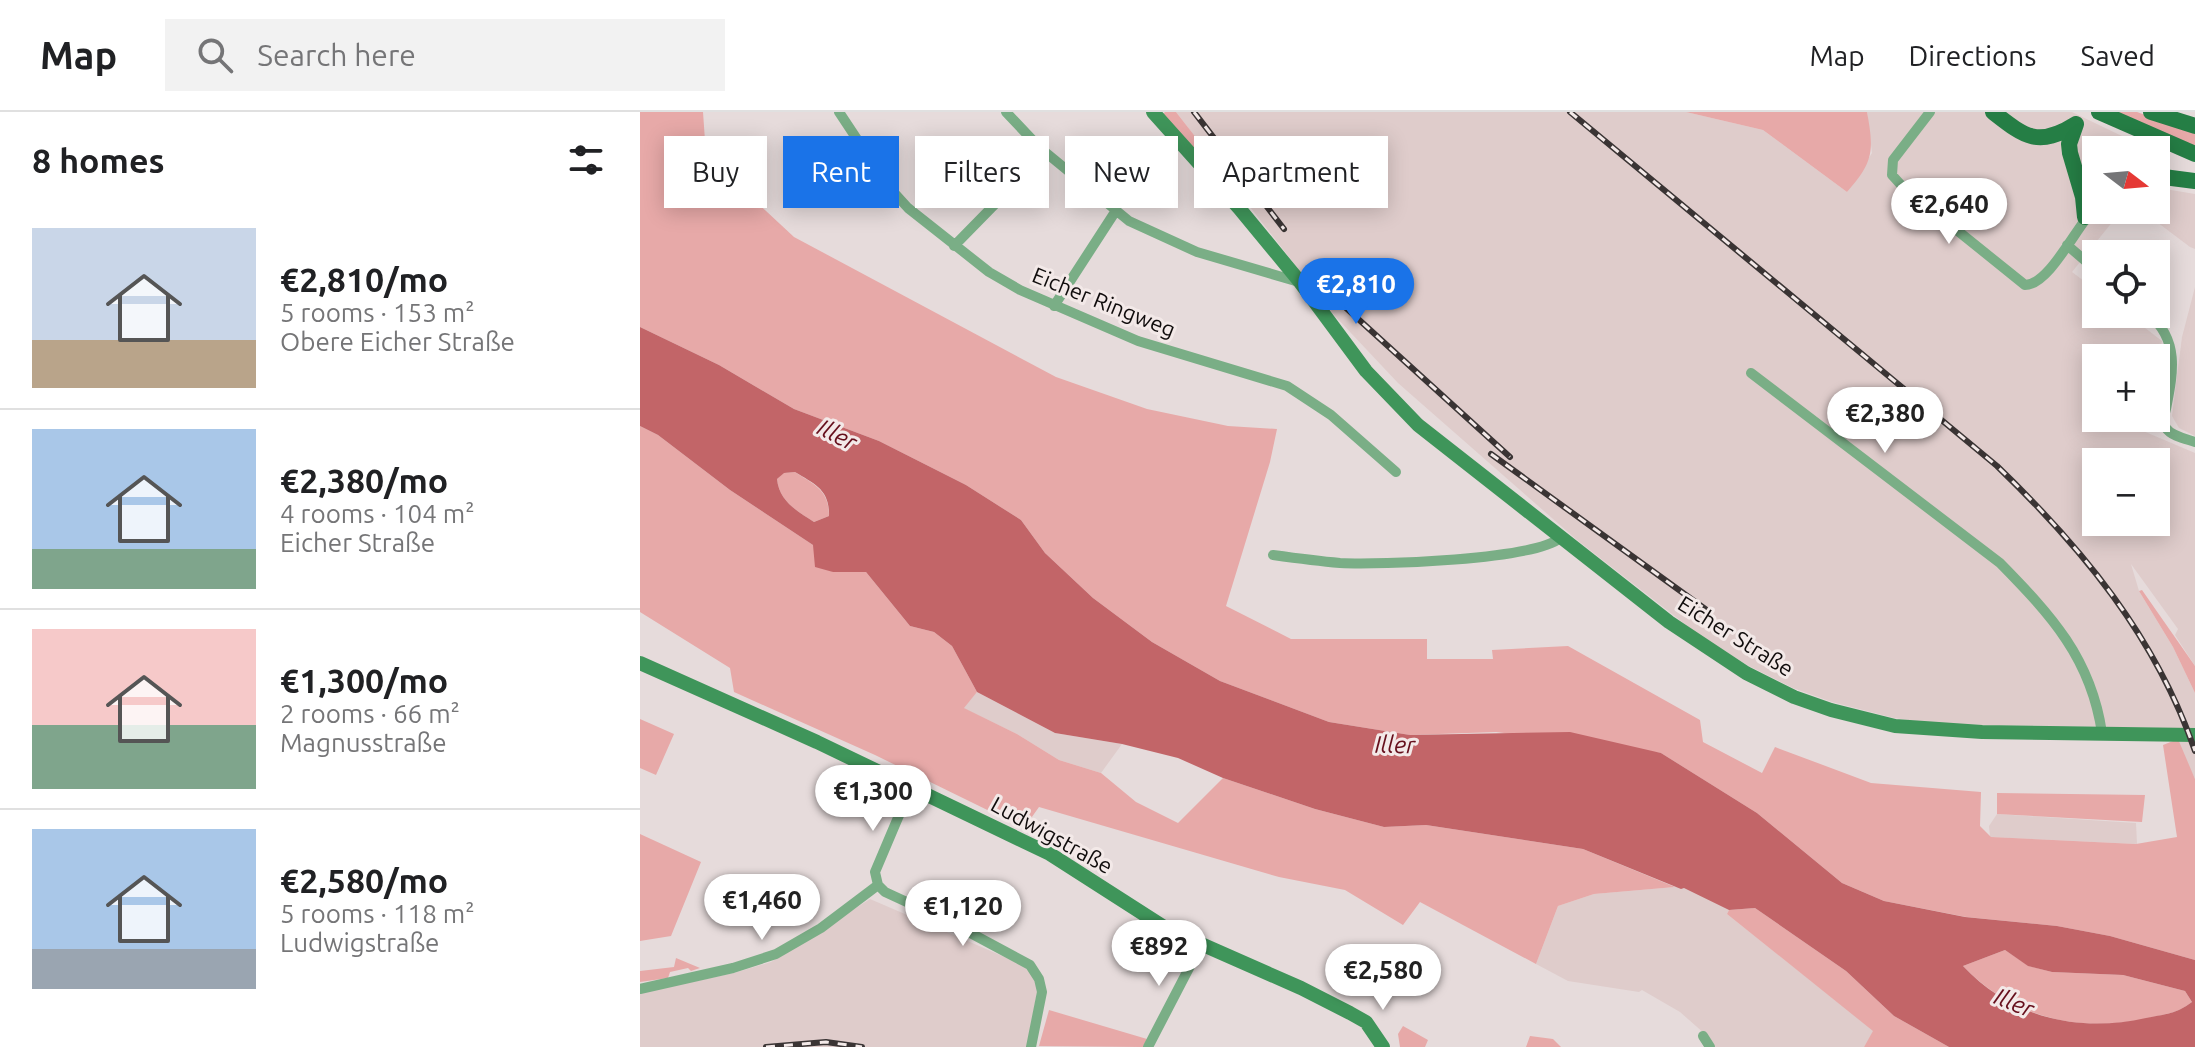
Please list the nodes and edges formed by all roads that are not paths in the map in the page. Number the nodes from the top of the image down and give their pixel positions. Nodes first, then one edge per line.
1 (839, 112) edge
2 (1006, 112) edge
3 (1153, 112) edge
4 (1930, 112) edge
5 (1993, 112) edge
6 (2099, 112) edge
7 (2151, 112) edge
8 (2195, 126) edge
9 (1029, 136) edge
10 (2195, 154) edge
11 (1049, 156) edge
12 (2170, 178) edge
13 (2195, 181) edge
14 (2082, 194) edge
15 (991, 208) edge
16 (1115, 212) junction
17 (2082, 223) edge
18 (2067, 245) junction
19 (954, 246) junction
20 (2082, 258) edge
21 (1280, 259) junction
22 (1251, 267) junction
23 (1300, 282) junction
24 (1054, 306) junction
25 (2162, 328) edge
26 (1751, 373) dead end
27 (2195, 442) edge
28 (1396, 472) dead end
29 (1560, 538) junction
30 (1273, 555) dead end
31 (640, 663) edge
32 (2102, 733) junction
33 (2195, 735) edge
34 (911, 787) junction
35 (878, 885) junction
36 (1201, 945) junction
37 (640, 989) edge
38 (1703, 1036) dead end
39 (1031, 1047) edge
40 (1148, 1047) edge
41 (1383, 1047) edge
42 (1710, 1047) edge

1 - 19 street, Eicher Ringweg
2 - 9 street
3 - 21 street, Eicher Straße
4 - 18 street
5 - 14 main road
6 - 10 main road
7 - 8 main road
11 - 16 street
12 - 13 main road
15 - 19 street
16 - 22 street
16 - 24 street
17 - 18 street
18 - 20 street
19 - 24 street, Eicher Ringweg
21 - 22 street
21 - 23 street, Eicher Straße
22 - 23 street
23 - 29 street, Eicher Straße
24 - 28 street, Eicher Ringweg
25 - 27 street
26 - 32 street
29 - 30 street
29 - 32 street, Eicher Straße
31 - 34 street, Ludwigstraße
32 - 33 street, Eicher Straße
34 - 35 street
34 - 36 street, Ludwigstraße
35 - 37 street
35 - 39 street
36 - 40 street
36 - 41 street, Ludwigstraße
38 - 42 street

